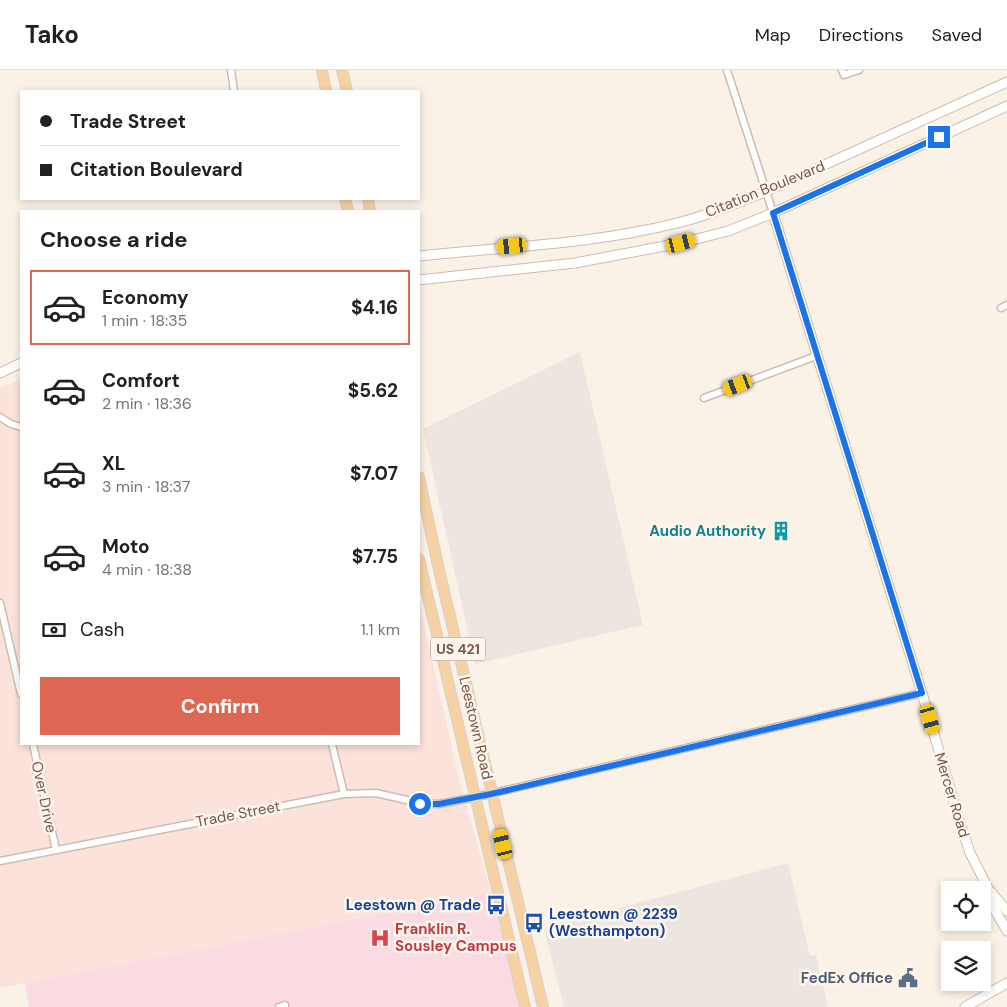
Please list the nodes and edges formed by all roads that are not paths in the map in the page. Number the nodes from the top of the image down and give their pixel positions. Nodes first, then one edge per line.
1 (231, 70) edge
2 (322, 70) edge
3 (342, 70) edge
4 (727, 70) edge
5 (842, 70) edge
6 (859, 70) edge
7 (1007, 82) edge
8 (234, 90) edge
9 (326, 90) edge
10 (347, 90) edge
11 (1007, 106) edge
12 (767, 191) junction
13 (773, 213) junction
14 (420, 256) edge
15 (420, 280) edge
16 (816, 356) junction
17 (20, 363) edge
18 (0, 373) edge
19 (704, 398) dead end
20 (0, 417) edge
21 (20, 427) edge
22 (420, 481) edge
23 (420, 563) edge
24 (0, 603) edge
25 (20, 690) edge
26 (922, 693) junction
27 (33, 745) edge
28 (332, 745) edge
29 (344, 794) junction
30 (491, 794) junction
31 (476, 797) junction
32 (56, 850) junction
33 (0, 861) edge
34 (984, 881) edge
35 (991, 892) edge
36 (991, 897) edge
37 (1007, 911) edge
38 (1007, 931) edge
39 (1007, 983) edge
40 (526, 1007) edge
41 (543, 1007) edge
42 (964, 1007) edge

1 - 8 street
2 - 9 main road
3 - 10 main road
4 - 12 street
5 - 6 street
7 - 12 main road, Citation Boulevard
11 - 13 main road, Citation Boulevard
12 - 13 street
12 - 14 main road, Citation Boulevard
13 - 15 main road, Citation Boulevard
13 - 16 main road, Mercer Road
16 - 19 street
16 - 26 main road, Mercer Road
17 - 18 main road
20 - 21 street
22 - 30 main road, Leestown Road / US 421
23 - 31 main road, Leestown Road / US 421
24 - 25 street
26 - 30 street, Trade Street
26 - 34 main road, Mercer Road
27 - 32 street, Over Drive
28 - 29 street
29 - 31 street, Trade Street
29 - 32 street, Trade Street
30 - 31 street, Trade Street
30 - 41 main road, Leestown Road / US 421
31 - 40 main road, Leestown Road / US 421
32 - 33 street, Trade Street
35 - 37 main road, Mercer Road
36 - 38 main road, Mercer Road
39 - 42 main road

